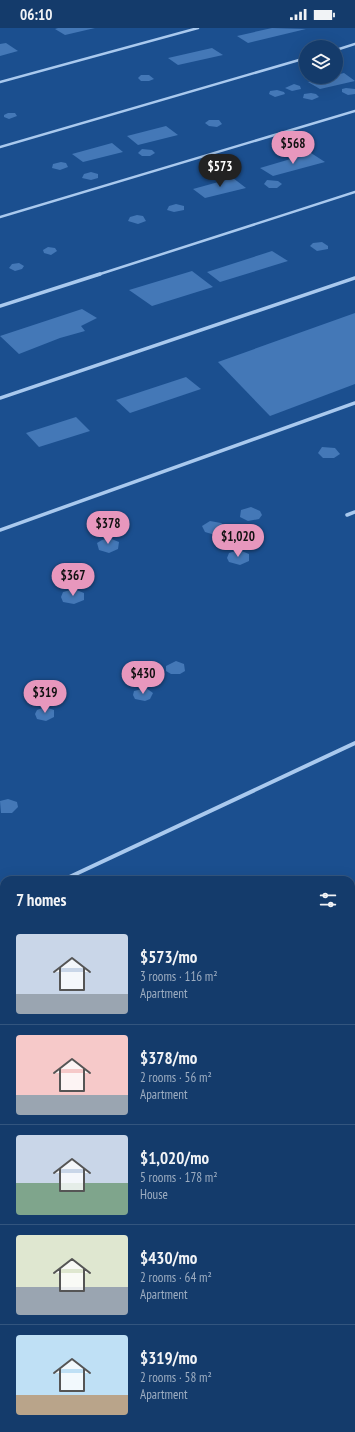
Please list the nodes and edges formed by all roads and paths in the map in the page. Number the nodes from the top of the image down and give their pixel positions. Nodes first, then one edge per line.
1 (198, 28) edge
2 (355, 44) edge
3 (343, 48) edge
4 (299, 60) edge
5 (0, 82) edge
6 (355, 112) edge
7 (0, 146) edge
8 (355, 192) edge
9 (0, 217) edge
10 (355, 278) edge
11 (0, 306) edge
12 (0, 398) edge
13 (355, 403) edge
14 (355, 512) edge
15 (347, 515) dead end
16 (0, 530) edge
17 (355, 743) edge
18 (72, 876) edge

1 - 5 street
2 - 3 street
4 - 7 street
6 - 9 street
8 - 11 street
10 - 12 street
13 - 16 street
14 - 15 street
17 - 18 street

